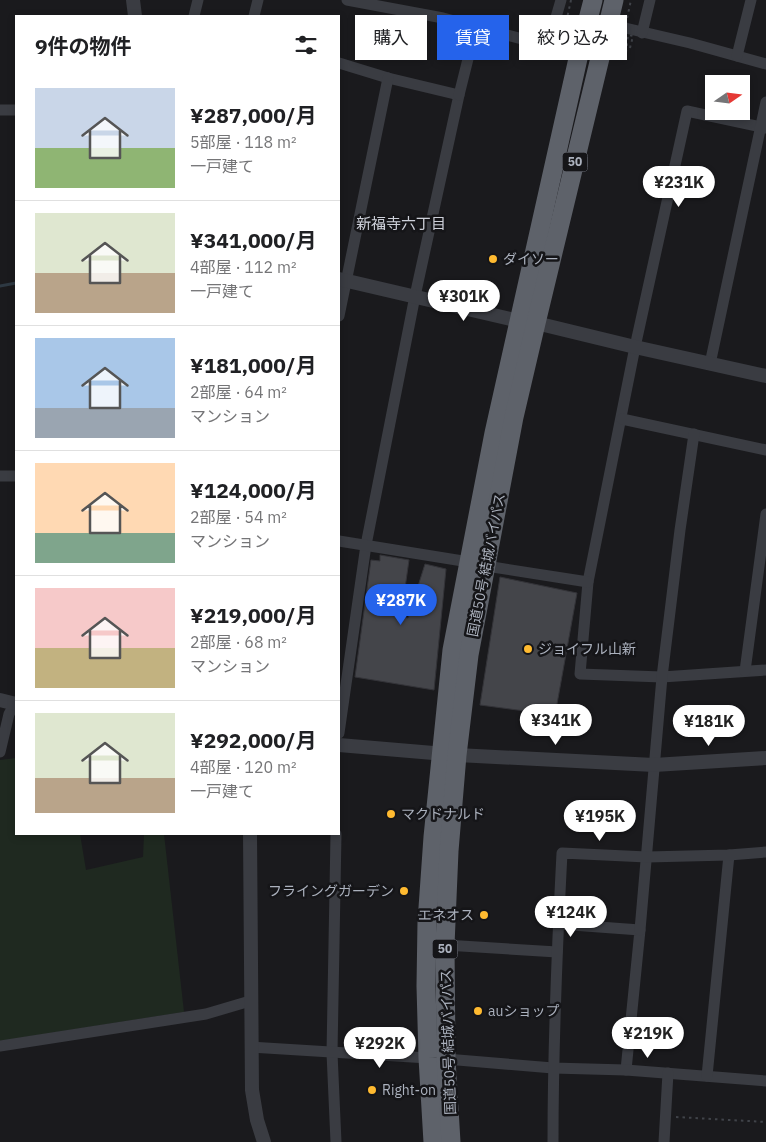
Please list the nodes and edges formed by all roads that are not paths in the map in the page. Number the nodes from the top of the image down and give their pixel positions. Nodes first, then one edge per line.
1 (132, 0) edge
2 (198, 0) edge
3 (258, 0) edge
4 (346, 0) edge
5 (561, 0) edge
6 (584, 0) edge
7 (614, 0) edge
8 (650, 0) edge
9 (751, 0) edge
10 (376, 3) edge
11 (135, 15) edge
12 (194, 15) edge
13 (254, 15) edge
14 (557, 15) edge
15 (583, 15) edge
16 (610, 15) edge
17 (437, 17) edge
18 (627, 29) edge
19 (642, 33) junction
20 (737, 56) junction
21 (468, 60) edge
22 (578, 60) edge
23 (598, 60) edge
24 (340, 63) edge
25 (766, 64) edge
26 (388, 78) junction
27 (459, 95) junction
28 (766, 102) edge
29 (0, 110) edge
30 (15, 110) edge
31 (763, 127) edge
32 (342, 280) edge
33 (415, 296) junction
34 (340, 304) edge
35 (528, 322) junction
36 (635, 347) junction
37 (710, 364) junction
38 (766, 376) edge
39 (622, 419) junction
40 (694, 434) junction
41 (766, 450) edge
42 (0, 476) edge
43 (15, 476) edge
44 (766, 514) edge
45 (340, 541) edge
46 (366, 545) junction
47 (477, 564) junction
48 (588, 582) junction
49 (766, 670) edge
50 (745, 671) junction
51 (662, 677) junction
52 (0, 700) edge
53 (15, 703) edge
54 (15, 705) edge
55 (340, 726) edge
56 (340, 745) edge
57 (0, 752) edge
58 (449, 755) junction
59 (766, 758) edge
60 (654, 765) junction
61 (250, 835) edge
62 (336, 835) edge
63 (766, 852) edge
64 (729, 855) junction
65 (647, 857) junction
66 (558, 924) junction
67 (640, 930) junction
68 (445, 945) junction
69 (557, 952) junction
70 (250, 1001) junction
71 (0, 1046) edge
72 (251, 1047) junction
73 (332, 1053) junction
74 (437, 1058) junction
75 (553, 1068) junction
76 (626, 1070) junction
77 (668, 1073) junction
78 (707, 1076) junction
79 (766, 1081) edge
80 (264, 1142) edge
81 (336, 1142) edge
82 (433, 1142) edge
83 (451, 1142) edge
84 (553, 1142) edge
85 (664, 1142) edge

1 - 11 street
2 - 12 street
3 - 13 street
4 - 10 street
5 - 14 street
6 - 15 highway, 国道50号 結城バイパス / 50
7 - 16 highway, 国道50号 結城バイパス / 50
8 - 19 street
9 - 20 street
10 - 17 street
18 - 19 street
19 - 20 street
20 - 25 street
21 - 27 street
22 - 35 highway, 国道50号 結城バイパス / 50
23 - 35 highway, 国道50号 結城バイパス / 50
24 - 26 street
26 - 27 street
26 - 32 street
27 - 33 street
28 - 31 street
29 - 30 street
31 - 36 street
31 - 37 street
32 - 33 street
32 - 34 street
33 - 35 street
33 - 46 street
35 - 36 street
35 - 47 highway, 国道50号 結城バイパス / 50
36 - 37 street
36 - 39 street
37 - 38 street
39 - 40 street
39 - 48 street
40 - 41 street
40 - 51 street
42 - 43 street
44 - 50 street
45 - 46 street
46 - 47 street
46 - 55 street
47 - 48 street
47 - 58 highway, 国道50号 結城バイパス / 50
48 - 51 street
49 - 50 street
50 - 51 street
51 - 60 street
52 - 53 street
54 - 57 street
56 - 58 street
58 - 60 street
58 - 68 highway, 国道50号 結城バイパス / 50
58 - 74 highway, 国道50号 結城バイパス / 50
59 - 60 street
60 - 65 street
61 - 70 street
62 - 73 street
63 - 64 street
64 - 65 street
64 - 78 street
65 - 66 street
65 - 67 street
66 - 67 street
66 - 69 street
67 - 76 street
68 - 69 street
68 - 74 highway, 国道50号 結城バイパス / 50
69 - 75 street
70 - 71 street
70 - 72 street
72 - 73 street
72 - 80 street
73 - 74 street
73 - 81 street
74 - 75 street
74 - 82 highway, 国道50号 結城バイパス / 50
74 - 83 highway, 国道50号 結城バイパス / 50
75 - 76 street
75 - 84 street
76 - 77 street
77 - 78 street
77 - 85 street
78 - 79 street

